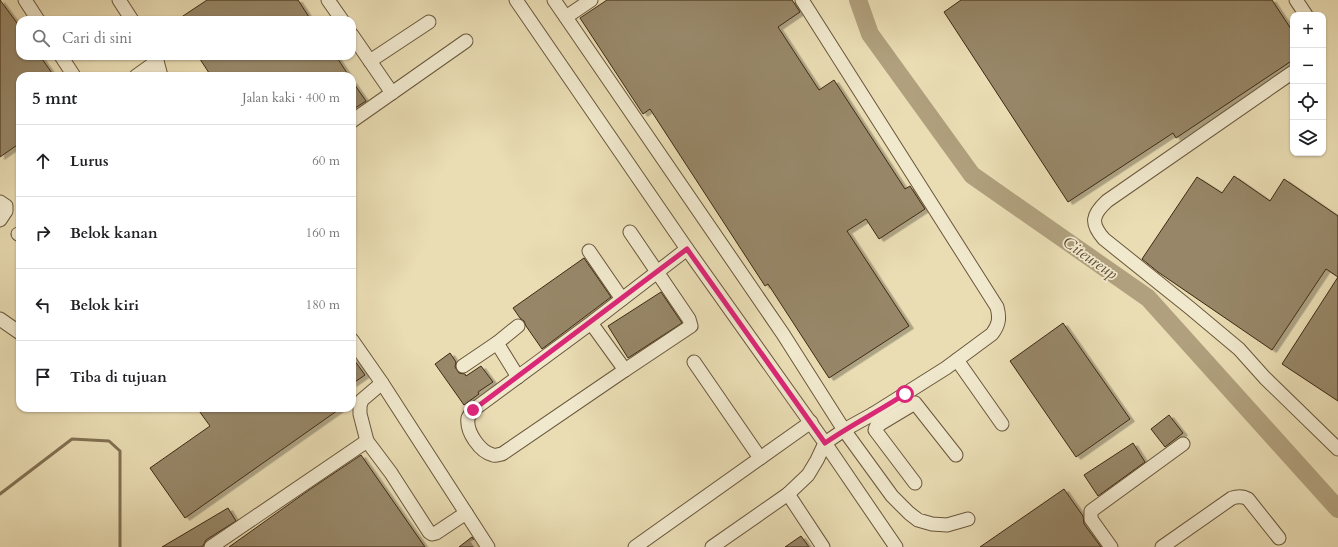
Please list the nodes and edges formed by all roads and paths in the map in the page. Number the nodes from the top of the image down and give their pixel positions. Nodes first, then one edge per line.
1 (25, 0) edge
2 (119, 0) edge
3 (328, 0) edge
4 (516, 0) edge
5 (554, 0) edge
6 (591, 0) edge
7 (802, 0) edge
8 (1296, 0) edge
9 (1304, 12) edge
10 (35, 16) edge
11 (129, 16) edge
12 (339, 16) edge
13 (566, 17) junction
14 (429, 22) dead end
15 (356, 41) edge
16 (466, 41) dead end
17 (64, 60) edge
18 (155, 60) edge
19 (156, 60) edge
20 (370, 61) junction
21 (71, 72) edge
22 (141, 72) edge
23 (160, 72) edge
24 (1290, 74) edge
25 (392, 94) junction
26 (356, 118) edge
27 (0, 202) edge
28 (0, 220) edge
29 (630, 232) dead end
30 (687, 249) junction
31 (589, 251) dead end
32 (657, 272) junction
33 (622, 299) junction
34 (0, 319) edge
35 (591, 323) junction
36 (518, 326) dead end
37 (16, 330) edge
38 (497, 343) junction
39 (356, 346) edge
40 (957, 360) junction
41 (694, 362) dead end
42 (463, 366) dead end
43 (625, 370) junction
44 (518, 377) junction
45 (382, 383) junction
46 (876, 419) junction
47 (811, 422) junction
48 (1002, 424) dead end
49 (844, 430) junction
50 (367, 441) junction
51 (825, 443) junction
52 (1183, 444) dead end
53 (1338, 449) edge
54 (956, 455) dead end
55 (760, 458) junction
56 (915, 484) dead end
57 (788, 494) junction
58 (466, 513) junction
59 (968, 519) dead end
60 (1279, 538) dead end
61 (483, 544) edge
62 (211, 547) edge
63 (635, 547) edge
64 (712, 547) edge
65 (823, 547) edge
66 (896, 547) edge
67 (1111, 547) edge
68 (1162, 547) edge

1 - 10 street
2 - 11 street
3 - 12 street
4 - 30 street
5 - 13 street
6 - 13 street
7 - 40 street
8 - 9 street
13 - 49 street
14 - 20 street
15 - 20 street
16 - 25 street
17 - 21 street
18 - 22 street
19 - 23 street
20 - 25 street
24 - 53 street
25 - 26 street
27 - 28 street
29 - 32 street
30 - 32 street
30 - 47 street
31 - 33 street
32 - 33 street
32 - 43 street
33 - 35 street
34 - 37 street
35 - 43 street
35 - 44 street
36 - 38 street
38 - 42 street
38 - 44 street
39 - 45 street
40 - 46 street
40 - 48 street
41 - 55 street
43 - 44 street
45 - 50 street
45 - 58 street
46 - 49 street
46 - 54 street
46 - 56 street
47 - 51 street
47 - 55 street
49 - 51 street
49 - 59 street
50 - 58 street
50 - 62 street
51 - 57 street
51 - 66 street
52 - 67 street
55 - 63 street
57 - 64 street
57 - 65 street
58 - 61 street
60 - 68 street

